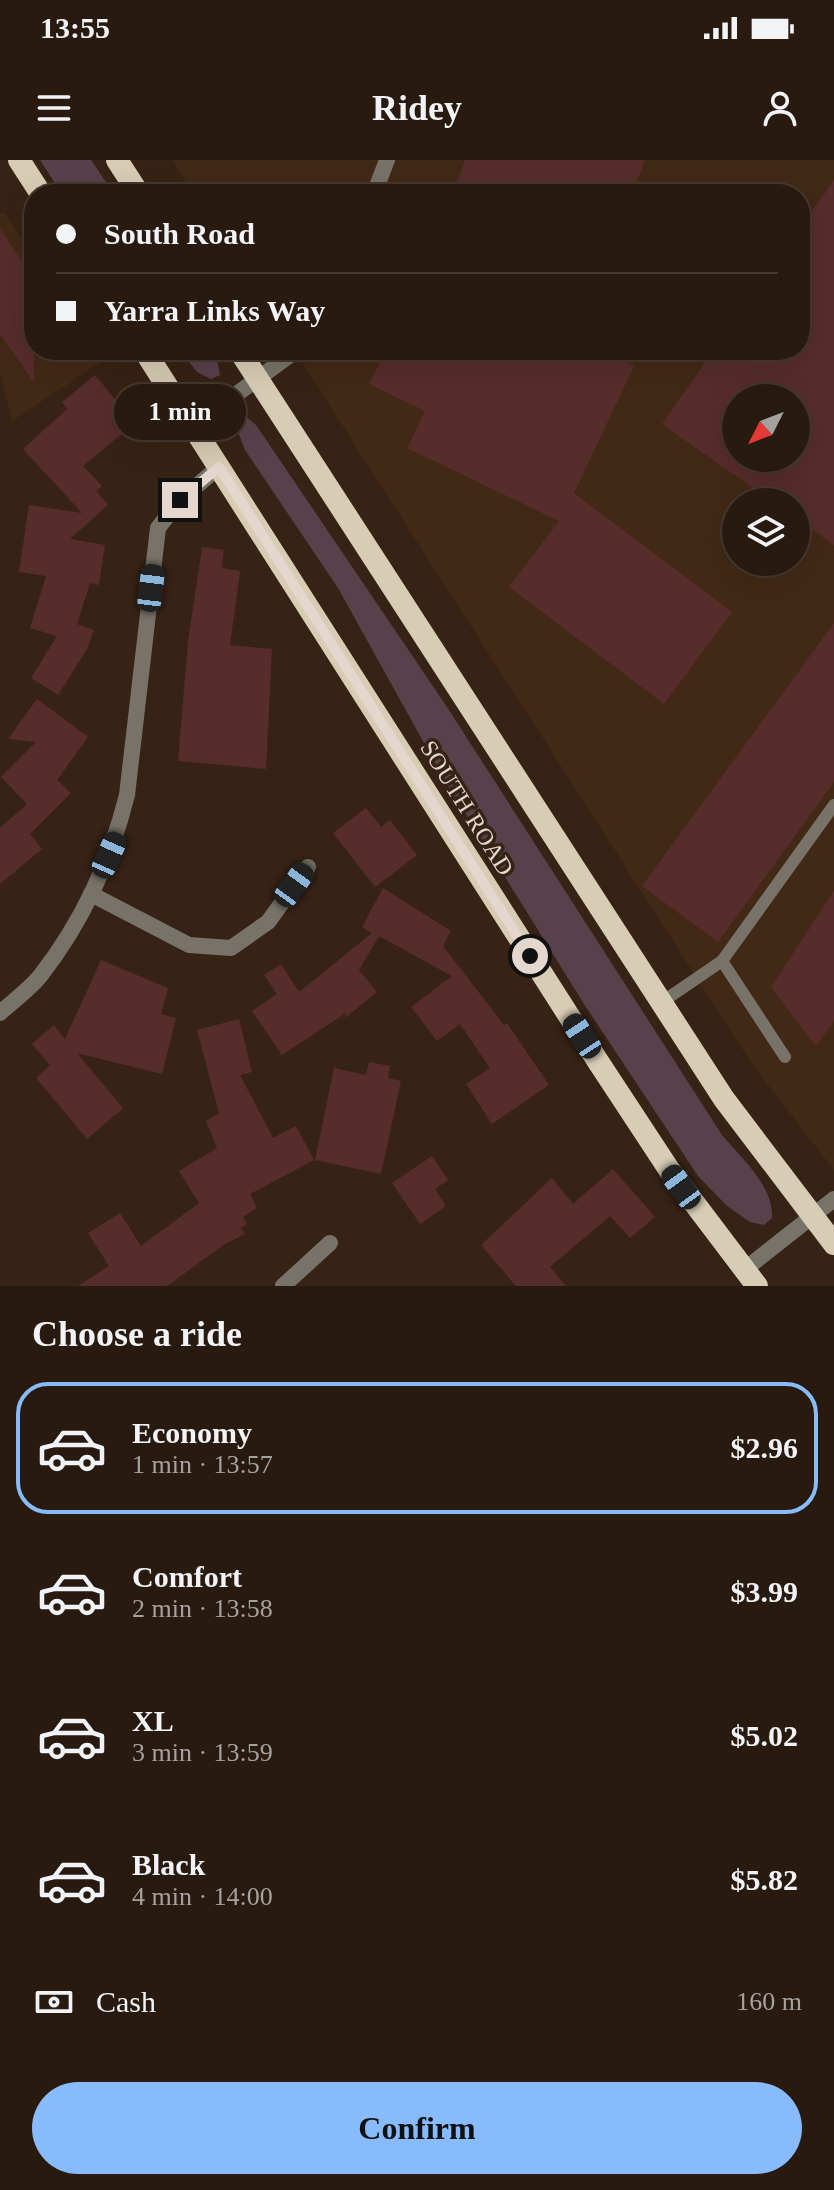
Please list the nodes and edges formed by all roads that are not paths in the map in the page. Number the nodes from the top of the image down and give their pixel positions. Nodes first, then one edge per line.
1 (19, 160) edge
2 (117, 160) edge
3 (387, 160) edge
4 (35, 184) edge
5 (133, 184) edge
6 (378, 184) edge
7 (150, 360) edge
8 (245, 360) edge
9 (284, 360) edge
10 (258, 380) junction
11 (193, 426) junction
12 (219, 467) junction
13 (834, 805) edge
14 (308, 867) dead end
15 (91, 894) junction
16 (722, 961) junction
17 (662, 1002) junction
18 (0, 1013) edge
19 (785, 1057) dead end
20 (834, 1199) edge
21 (812, 1216) junction
22 (330, 1243) dead end
23 (834, 1244) edge
24 (751, 1278) edge
25 (283, 1286) edge

1 - 4 highway
2 - 5 highway
3 - 6 street
7 - 11 highway, SOUTH ROAD
8 - 10 highway
9 - 10 street
10 - 11 street
10 - 17 highway
11 - 12 highway, SOUTH ROAD
12 - 15 street
12 - 24 highway, SOUTH ROAD
13 - 16 lane
14 - 15 street
15 - 18 street
16 - 17 lane
16 - 19 lane
17 - 21 highway
20 - 21 street
21 - 23 highway
21 - 24 street
22 - 25 street

